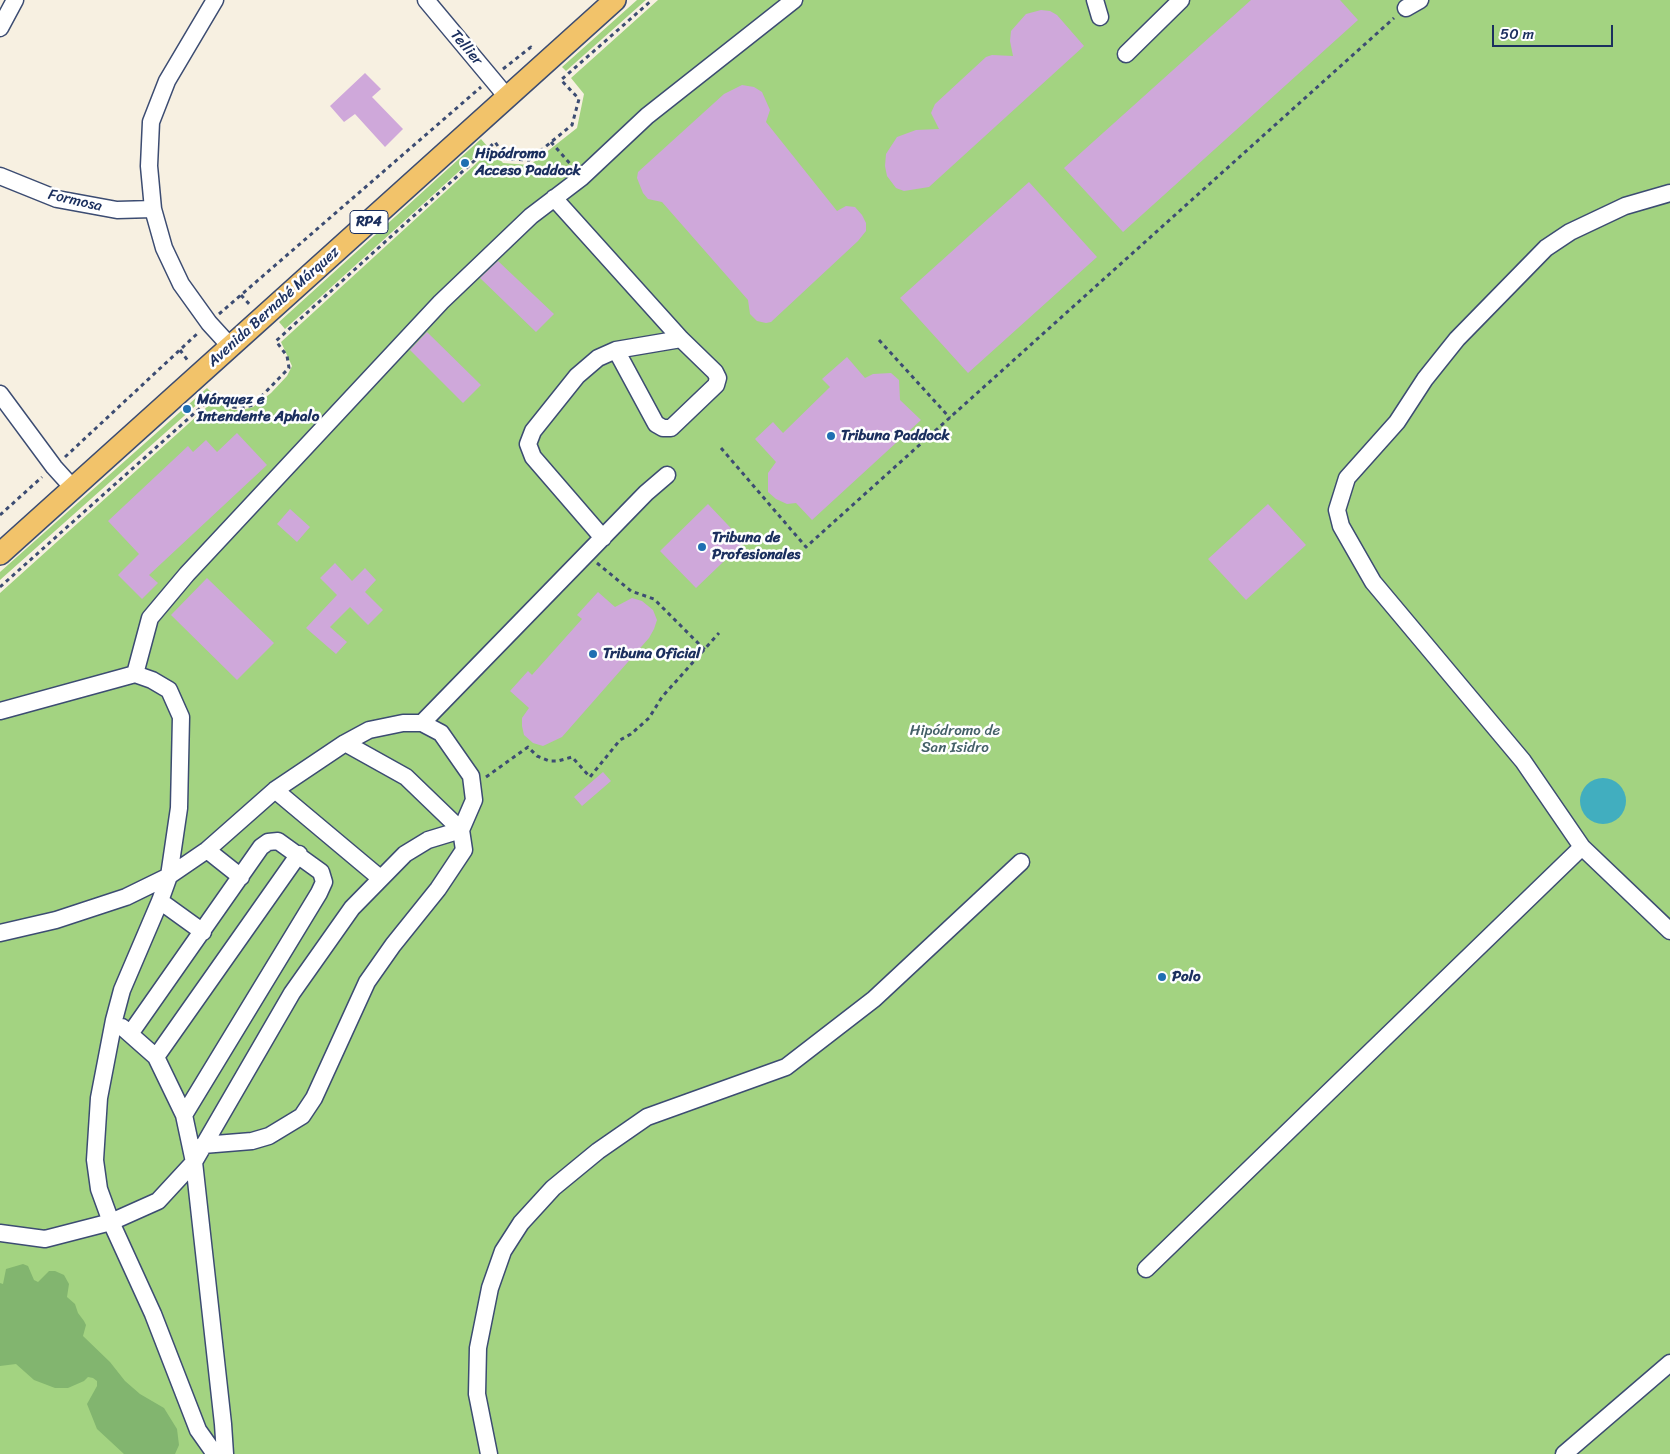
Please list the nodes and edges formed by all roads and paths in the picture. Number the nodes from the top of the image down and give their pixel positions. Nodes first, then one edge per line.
1 (15, 0) edge
2 (215, 0) edge
3 (426, 0) edge
4 (615, 0) edge
5 (652, 0) edge
6 (794, 0) edge
7 (1095, 0) edge
8 (1181, 0) edge
9 (1413, 4) edge
10 (1100, 17) dead end
11 (0, 28) edge
12 (1126, 54) dead end
13 (546, 62) junction
14 (491, 78) junction
15 (507, 97) junction
16 (551, 142) junction
17 (0, 176) edge
18 (581, 178) junction
19 (1670, 194) edge
20 (554, 198) junction
21 (153, 209) junction
22 (209, 323) junction
23 (681, 339) junction
24 (879, 340) dead end
25 (230, 346) junction
26 (616, 350) junction
27 (0, 394) edge
28 (950, 418) junction
29 (721, 448) dead end
30 (54, 467) junction
31 (667, 475) dead end
32 (73, 488) junction
33 (0, 514) edge
34 (604, 538) junction
35 (0, 554) edge
36 (587, 555) junction
37 (0, 587) edge
38 (719, 634) dead end
39 (705, 650) junction
40 (135, 674) junction
41 (0, 711) edge
42 (422, 723) junction
43 (345, 743) junction
44 (474, 786) junction
45 (275, 790) junction
46 (461, 830) junction
47 (1582, 847) junction
48 (207, 850) junction
49 (299, 854) junction
50 (1021, 862) dead end
51 (169, 876) junction
52 (240, 877) junction
53 (380, 878) junction
54 (160, 901) junction
55 (1670, 931) edge
56 (202, 932) junction
57 (0, 933) edge
58 (114, 1020) junction
59 (130, 1034) junction
60 (156, 1057) junction
61 (184, 1115) junction
62 (203, 1145) junction
63 (194, 1162) junction
64 (111, 1222) junction
65 (0, 1233) edge
66 (1146, 1269) dead end
67 (1670, 1363) edge
68 (215, 1454) edge
69 (224, 1454) edge
70 (489, 1454) edge
71 (1564, 1454) edge

1 - 11 street
2 - 21 street
3 - 14 street, Tellier
4 - 13 main road, Avenida Bernabé Márquez / RP4
5 - 16 path
6 - 18 street
7 - 10 street
8 - 12 street
9 - 28 path
13 - 14 path
13 - 15 main road, Avenida Bernabé Márquez / RP4
14 - 15 street, Tellier
14 - 22 path
15 - 25 main road, Avenida Bernabé Márquez / RP4
16 - 18 path
16 - 37 path
17 - 21 street, Formosa
18 - 20 street
19 - 47 street
20 - 23 street
20 - 40 street
21 - 22 street
22 - 25 street
22 - 30 path
23 - 26 street
23 - 26 street
24 - 28 path
25 - 32 main road, Avenida Bernabé Márquez / RP4
26 - 34 street
27 - 30 street
28 - 29 path
30 - 32 street
30 - 33 path
31 - 34 street
32 - 35 main road, Avenida Bernabé Márquez / RP4
34 - 36 street
36 - 39 path
36 - 42 street
38 - 39 path
39 - 44 path
40 - 41 street
40 - 51 street
42 - 43 street
42 - 44 street
43 - 45 street
43 - 46 street
44 - 46 street
45 - 48 street
45 - 53 street
46 - 53 street
46 - 62 street
47 - 55 street
47 - 66 street
48 - 51 street
48 - 52 street
49 - 52 street
49 - 60 street
49 - 61 street
50 - 70 street
51 - 54 street
51 - 57 street
52 - 56 street
53 - 62 street
54 - 56 street
54 - 58 street
56 - 59 street
58 - 59 street
58 - 64 street
59 - 60 street
60 - 61 street
61 - 63 street
62 - 63 street
63 - 64 street
63 - 69 street
64 - 65 street
64 - 68 street
67 - 71 street

